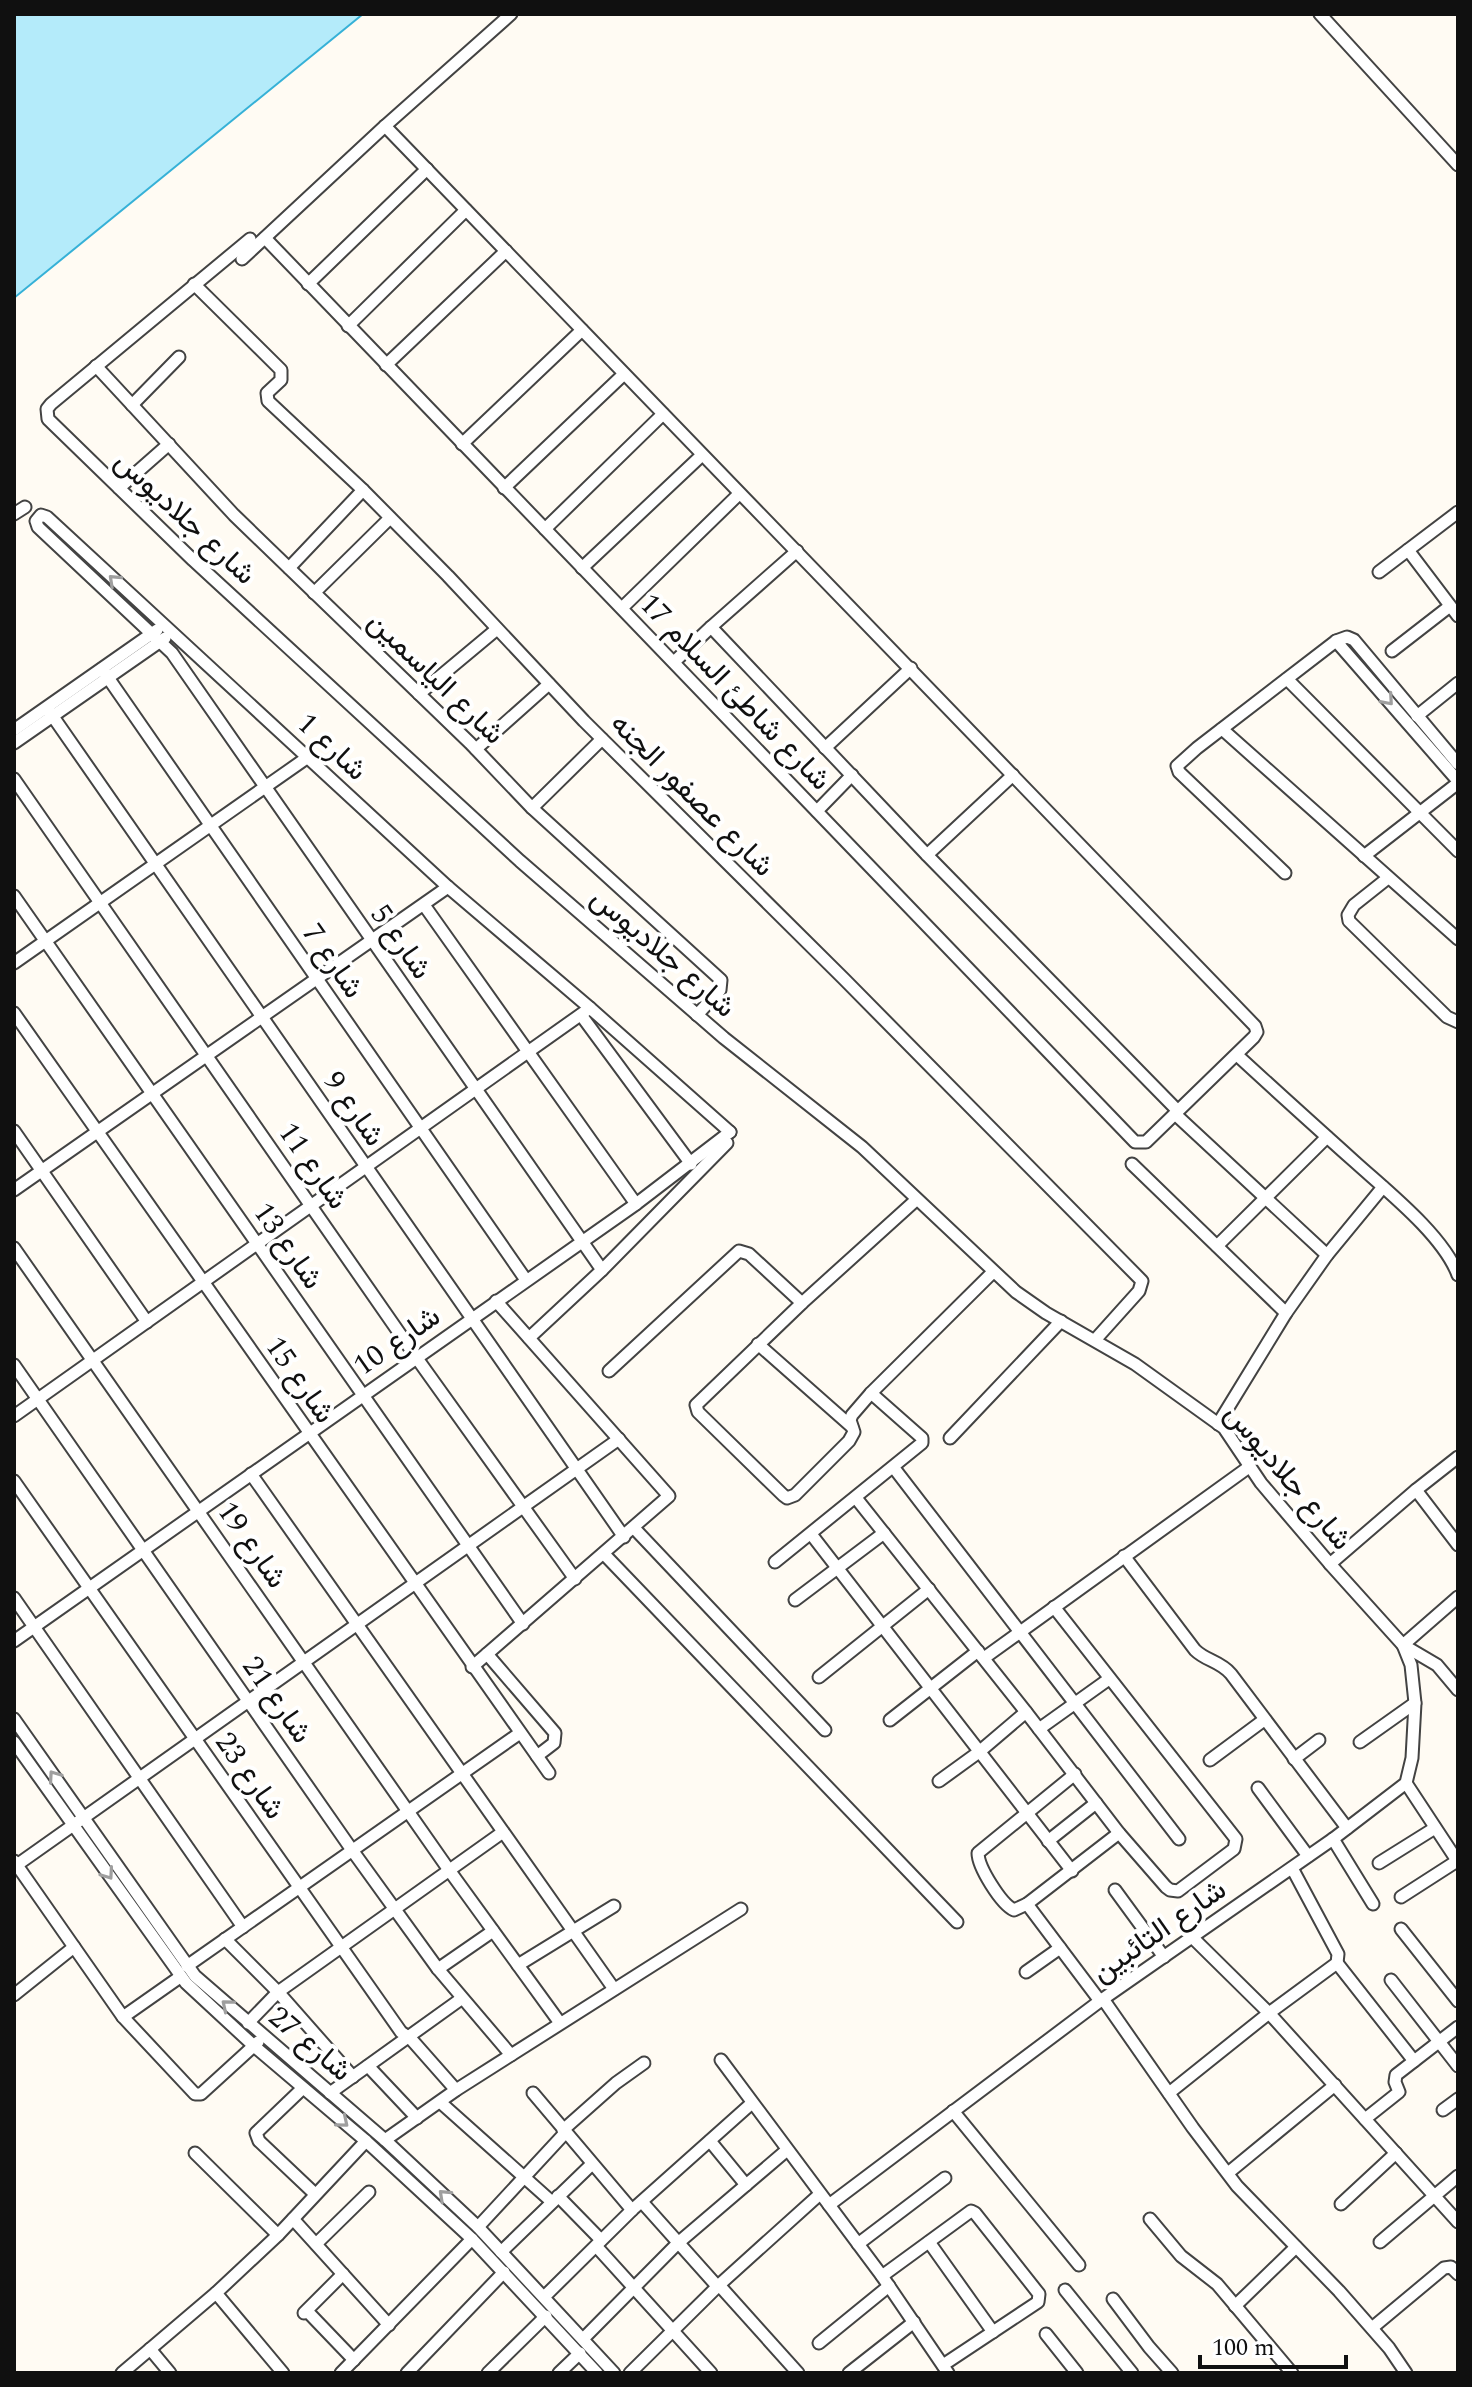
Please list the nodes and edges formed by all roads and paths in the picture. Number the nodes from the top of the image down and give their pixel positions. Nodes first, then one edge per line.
1 (511, 14) edge
2 (1325, 16) edge
3 (385, 126) junction
4 (1458, 165) edge
5 (427, 169) junction
6 (466, 210) junction
7 (265, 238) junction
8 (250, 239) dead end
9 (506, 251) junction
10 (242, 259) dead end
11 (194, 284) junction
12 (308, 284) junction
13 (348, 326) junction
14 (582, 330) junction
15 (179, 357) dead end
16 (386, 365) junction
17 (96, 366) junction
18 (624, 374) junction
19 (132, 405) junction
20 (663, 414) junction
21 (169, 444) junction
22 (462, 444) junction
23 (702, 455) junction
24 (119, 488) junction
25 (504, 488) junction
26 (363, 490) junction
27 (739, 494) junction
28 (1458, 512) edge
29 (390, 518) junction
30 (545, 529) junction
31 (1408, 550) junction
32 (797, 551) junction
33 (289, 568) junction
34 (582, 568) junction
35 (1379, 572) dead end
36 (314, 593) junction
37 (622, 608) junction
38 (1454, 611) edge
39 (711, 627) junction
40 (168, 629) junction
41 (497, 629) junction
42 (156, 637) junction
43 (1336, 641) junction
44 (1392, 651) dead end
45 (674, 662) junction
46 (911, 668) junction
47 (105, 673) junction
48 (1287, 679) junction
49 (1458, 683) edge
50 (549, 684) junction
51 (419, 694) junction
52 (50, 712) junction
53 (1417, 716) junction
54 (1222, 729) junction
55 (14, 730) edge
56 (602, 739) junction
57 (14, 743) edge
58 (825, 748) junction
59 (476, 749) junction
60 (308, 757) junction
61 (1458, 764) edge
62 (852, 775) junction
63 (1013, 775) junction
64 (14, 779) edge
65 (1458, 782) edge
66 (266, 787) junction
67 (532, 808) junction
68 (817, 811) junction
69 (1419, 813) junction
70 (211, 826) junction
71 (1458, 851) edge
72 (927, 855) junction
73 (1364, 856) junction
74 (155, 864) junction
75 (1285, 873) dead end
76 (1388, 878) junction
77 (448, 887) junction
78 (14, 896) edge
79 (100, 903) junction
80 (424, 905) junction
81 (1458, 939) edge
82 (46, 941) junction
83 (371, 941) junction
84 (14, 963) edge
85 (317, 978) junction
86 (586, 1012) junction
87 (14, 1013) edge
88 (697, 1015) junction
89 (261, 1017) junction
90 (1458, 1022) edge
91 (528, 1052) junction
92 (207, 1055) junction
93 (1237, 1055) junction
94 (475, 1090) junction
95 (152, 1094) junction
96 (1176, 1113) junction
97 (421, 1128) junction
98 (14, 1131) edge
99 (97, 1132) junction
100 (730, 1132) junction
101 (1327, 1137) junction
102 (691, 1164) junction
103 (1132, 1164) dead end
104 (366, 1167) junction
105 (41, 1171) junction
106 (1383, 1187) junction
107 (14, 1190) edge
108 (1264, 1197) junction
109 (916, 1200) junction
110 (636, 1204) junction
111 (311, 1206) junction
112 (582, 1241) junction
113 (257, 1244) junction
114 (1217, 1246) junction
115 (14, 1248) edge
116 (1327, 1255) junction
117 (1457, 1269) edge
118 (602, 1270) junction
119 (993, 1272) junction
120 (526, 1280) junction
121 (203, 1283) junction
122 (496, 1301) junction
123 (802, 1303) junction
124 (1286, 1313) junction
125 (471, 1318) junction
126 (1061, 1321) junction
127 (147, 1322) junction
128 (529, 1338) junction
129 (1095, 1340) junction
130 (758, 1344) junction
131 (416, 1357) junction
132 (93, 1360) junction
133 (14, 1365) edge
134 (609, 1371) dead end
135 (871, 1393) junction
136 (363, 1395) junction
137 (38, 1399) junction
138 (14, 1416) edge
139 (1218, 1424) junction
140 (852, 1427) junction
141 (308, 1434) junction
142 (950, 1438) dead end
143 (619, 1439) junction
144 (1458, 1457) edge
145 (1249, 1467) junction
146 (894, 1468) junction
147 (577, 1469) junction
148 (251, 1474) junction
149 (14, 1481) edge
150 (1416, 1490) junction
151 (856, 1498) junction
152 (521, 1507) junction
153 (199, 1510) junction
154 (634, 1528) junction
155 (884, 1533) junction
156 (811, 1534) junction
157 (624, 1537) junction
158 (468, 1545) junction
159 (1458, 1545) edge
160 (143, 1549) junction
161 (604, 1554) junction
162 (1124, 1556) junction
163 (775, 1562) dead end
164 (1330, 1564) junction
165 (836, 1569) junction
166 (575, 1579) junction
167 (413, 1584) junction
168 (89, 1588) junction
169 (929, 1589) junction
170 (1458, 1597) edge
171 (14, 1598) edge
172 (795, 1600) dead end
173 (1054, 1607) junction
174 (356, 1624) junction
175 (523, 1624) junction
176 (34, 1627) junction
177 (882, 1628) junction
178 (1020, 1632) junction
179 (14, 1641) edge
180 (1403, 1645) junction
181 (487, 1654) junction
182 (981, 1655) junction
183 (303, 1661) junction
184 (472, 1667) junction
185 (819, 1677) dead end
186 (1109, 1679) junction
187 (930, 1690) junction
188 (1458, 1690) edge
189 (248, 1700) junction
190 (1415, 1703) junction
191 (1074, 1704) junction
192 (1026, 1712) junction
193 (14, 1719) edge
194 (890, 1720) dead end
195 (1264, 1720) junction
196 (1039, 1729) junction
197 (825, 1730) dead end
198 (520, 1733) junction
199 (194, 1738) junction
200 (1319, 1740) dead end
201 (14, 1742) edge
202 (1360, 1742) dead end
203 (979, 1752) junction
204 (537, 1756) junction
205 (1294, 1759) junction
206 (1210, 1760) dead end
207 (462, 1773) junction
208 (549, 1773) dead end
209 (1075, 1774) junction
210 (139, 1777) junction
211 (939, 1781) dead end
212 (1406, 1783) junction
213 (1258, 1788) dead end
214 (1096, 1803) junction
215 (408, 1812) junction
216 (1026, 1812) junction
217 (78, 1822) junction
218 (1347, 1828) junction
219 (1435, 1828) junction
220 (503, 1832) junction
221 (1119, 1833) junction
222 (1179, 1839) dead end
223 (1333, 1839) junction
224 (1048, 1841) junction
225 (352, 1850) junction
226 (1308, 1856) junction
227 (1457, 1862) edge
228 (1379, 1863) dead end
229 (15, 1864) edge
230 (1292, 1868) junction
231 (449, 1870) junction
232 (1072, 1871) junction
233 (298, 1888) junction
234 (1115, 1890) dead end
235 (1401, 1897) dead end
236 (1027, 1904) junction
237 (1373, 1904) dead end
238 (614, 1906) dead end
239 (394, 1908) junction
240 (741, 1909) dead end
241 (957, 1922) dead end
242 (243, 1927) junction
243 (1401, 1929) dead end
244 (493, 1931) junction
245 (573, 1931) junction
246 (1192, 1937) junction
247 (225, 1939) junction
248 (74, 1947) junction
249 (339, 1947) junction
250 (1060, 1948) junction
251 (1164, 1957) junction
252 (1337, 1963) junction
253 (518, 1965) junction
254 (187, 1966) junction
255 (438, 1969) junction
256 (1026, 1972) dead end
257 (180, 1977) junction
258 (14, 1978) edge
259 (1391, 1980) dead end
260 (614, 1989) junction
261 (18, 1992) edge
262 (278, 1992) junction
263 (461, 1999) junction
264 (1102, 2000) junction
265 (1458, 2001) edge
266 (1269, 2013) junction
267 (123, 2017) junction
268 (248, 2023) junction
269 (560, 2023) junction
270 (1458, 2027) edge
271 (264, 2037) junction
272 (407, 2038) junction
273 (1438, 2042) junction
274 (254, 2046) junction
275 (511, 2055) junction
276 (721, 2060) dead end
277 (1414, 2061) junction
278 (644, 2063) dead end
279 (368, 2066) junction
280 (1458, 2066) edge
281 (353, 2077) junction
282 (1335, 2085) junction
283 (303, 2088) junction
284 (456, 2090) junction
285 (330, 2093) junction
286 (533, 2093) dead end
287 (1169, 2093) junction
288 (1458, 2099) edge
289 (440, 2102) junction
290 (752, 2103) junction
291 (1443, 2110) dead end
292 (953, 2111) junction
293 (417, 2118) junction
294 (1365, 2119) junction
295 (564, 2131) junction
296 (385, 2140) junction
297 (366, 2141) junction
298 (710, 2141) junction
299 (787, 2150) junction
300 (195, 2153) dead end
301 (1396, 2153) junction
302 (592, 2164) junction
303 (1228, 2173) junction
304 (1458, 2176) edge
305 (523, 2177) junction
306 (945, 2178) dead end
307 (746, 2185) junction
308 (369, 2192) dead end
309 (315, 2194) junction
310 (820, 2194) junction
311 (1434, 2195) junction
312 (555, 2199) junction
313 (1341, 2204) dead end
314 (829, 2205) junction
315 (637, 2206) junction
316 (293, 2219) junction
317 (1150, 2219) dead end
318 (1458, 2222) edge
319 (478, 2227) junction
320 (278, 2235) junction
321 (472, 2239) junction
322 (929, 2242) junction
323 (1380, 2242) dead end
324 (599, 2243) junction
325 (678, 2243) junction
326 (316, 2244) junction
327 (858, 2244) junction
328 (1296, 2247) junction
329 (501, 2252) junction
330 (1079, 2265) dead end
331 (343, 2274) junction
332 (1458, 2274) edge
333 (512, 2275) junction
334 (885, 2281) junction
335 (718, 2286) junction
336 (634, 2288) junction
337 (1065, 2290) dead end
338 (216, 2293) junction
339 (544, 2297) junction
340 (1113, 2299) dead end
341 (1235, 2306) junction
342 (546, 2316) junction
343 (914, 2322) junction
344 (389, 2325) junction
345 (1372, 2328) junction
346 (671, 2330) junction
347 (993, 2332) junction
348 (1046, 2334) dead end
349 (583, 2339) junction
350 (819, 2343) dead end
351 (150, 2349) junction
352 (580, 2353) junction
353 (354, 2360) junction
354 (945, 2370) edge
355 (122, 2373) edge
356 (170, 2373) edge
357 (283, 2373) edge
358 (341, 2373) edge
359 (407, 2373) edge
360 (488, 2373) edge
361 (559, 2373) edge
362 (597, 2373) edge
363 (614, 2373) edge
364 (630, 2373) edge
365 (711, 2373) edge
366 (798, 2373) edge
367 (849, 2373) edge
368 (1077, 2373) edge
369 (1132, 2373) edge
370 (1172, 2373) edge
371 (1292, 2373) edge
372 (1406, 2373) edge

1 - 3 street
2 - 4 street
3 - 5 street
3 - 7 street
5 - 6 street
5 - 12 street
6 - 9 street
6 - 13 street
7 - 10 street
7 - 12 street, شارع شاطئ السلام 17
8 - 11 street, شارع جلاديوس
9 - 14 street
9 - 16 street
11 - 17 street, شارع جلاديوس
11 - 26 street, شارع عصفور الجنه
12 - 13 street, شارع شاطئ السلام 17
13 - 16 street, شارع شاطئ السلام 17
14 - 18 street
14 - 22 street
15 - 19 street
16 - 22 street, شارع شاطئ السلام 17
17 - 19 street, شارع الياسمين
17 - 24 street, شارع جلاديوس
18 - 20 street
18 - 25 street
19 - 21 street, شارع الياسمين
20 - 23 street
20 - 30 street
21 - 24 street
21 - 33 street, شارع الياسمين
22 - 25 street, شارع شاطئ السلام 17
23 - 27 street
23 - 34 street
24 - 88 street, شارع جلاديوس
25 - 30 street, شارع شاطئ السلام 17
26 - 29 street, شارع عصفور الجنه
26 - 33 street
27 - 32 street
27 - 37 street
28 - 31 street
29 - 36 street
29 - 41 street, شارع عصفور الجنه
30 - 34 street, شارع شاطئ السلام 17
31 - 35 street
31 - 38 street
32 - 39 street
32 - 46 street
33 - 36 street, شارع الياسمين
34 - 37 street, شارع شاطئ السلام 17
36 - 51 street, شارع الياسمين
37 - 45 street, شارع شاطئ السلام 17
38 - 44 street
39 - 45 street
39 - 58 street
40 - 42 street
40 -> 42 street, شارع 1
40 - 60 street, شارع 1
41 - 50 street, شارع عصفور الجنه
41 - 51 street
42 - 47 street
42 - 66 street, شارع 5
43 - 48 street
43 - 53 street
43 -> 65 street
45 - 68 street, شارع شاطئ السلام 17
46 - 58 street
46 - 63 street
47 - 52 street
47 - 70 street, شارع 7
48 - 54 street
48 - 69 street
49 - 53 street
50 - 56 street, شارع عصفور الجنه
50 - 59 street
51 - 59 street, شارع الياسمين
52 - 55 street
52 - 57 street
52 - 74 street, شارع 9
53 - 61 street
54 - 73 street
54 - 75 street
56 - 67 street
56 - 129 street, شارع عصفور الجنه
58 - 62 street
59 - 67 street, شارع الياسمين
60 - 66 street
60 - 77 street, شارع 1
62 - 68 street
62 - 72 street
63 - 72 street
63 - 93 street, شارع شاطئ السلام 17
64 - 79 street, شارع 11
65 - 69 street
66 - 70 street
66 - 83 street, شارع 5
67 - 88 street, شارع الياسمين
68 - 96 street, شارع شاطئ السلام 17
69 - 71 street
69 - 73 street
70 - 74 street
70 - 85 street, شارع 7
72 - 96 street
73 - 76 street
74 - 79 street
74 - 89 street, شارع 9
76 - 81 street
76 - 90 street
77 - 80 street
77 - 86 street, شارع 1
78 - 82 street, شارع 13
79 - 82 street
79 - 92 street, شارع 11
80 - 83 street
80 - 91 street
82 - 84 street
82 - 95 street, شارع 13
83 - 85 street
83 - 94 street, شارع 5
85 - 89 street
85 - 97 street, شارع 7
86 - 91 street
86 - 100 street, شارع 1
86 - 102 street
87 - 99 street, شارع 15
88 - 109 street, شارع جلاديوس
89 - 92 street
89 - 104 street, شارع 9
91 - 94 street
91 - 110 street
92 - 95 street
92 - 111 street, شارع 11
93 - 96 street, شارع شاطئ السلام 17
93 - 101 street
94 - 97 street
94 - 112 street, شارع 5
95 - 99 street
95 - 113 street, شارع 13
96 - 108 street
97 - 104 street
97 - 120 street, شارع 7
98 - 105 street
99 - 105 street
99 - 121 street, شارع 15
100 - 102 street, شارع 10
100 - 118 street
101 - 106 street
101 - 108 street
102 - 110 street, شارع 10
103 - 114 street
104 - 111 street
104 - 125 street, شارع 9
105 - 107 street
105 - 127 street
106 - 116 street
106 - 117 street
108 - 114 street
108 - 116 street
109 - 119 street, شارع جلاديوس
109 - 123 street
110 - 112 street, شارع 10
111 - 113 street
111 - 131 street, شارع 11
112 - 118 street, شارع 5
112 - 120 street, شارع 10
113 - 121 street
113 - 136 street, شارع 13
114 - 124 street
115 - 132 street, شارع 19
116 - 124 street
118 - 128 street
119 - 126 street, شارع جلاديوس
119 - 135 street
120 - 122 street, شارع 10
121 - 127 street
121 - 141 street, شارع 15
122 - 125 street, شارع 10
122 - 128 street
123 - 130 street
123 - 134 street
124 - 139 street
125 - 131 street, شارع 10
125 - 147 street, شارع 9
126 - 129 street, شارع جلاديوس
126 - 142 street
127 - 132 street
128 - 143 street
129 - 139 street, شارع جلاديوس
130 - 140 street
130 - 140 street
131 - 136 street, شارع 10
131 - 152 street, شارع 11
132 - 137 street
132 - 153 street, شارع 19
133 - 137 street, شارع 21
135 - 140 street
135 - 146 street
136 - 141 street, شارع 10
136 - 158 street, شارع 13
137 - 138 street
137 - 160 street, شارع 21
139 - 145 street, شارع جلاديوس
141 - 148 street, شارع 10
141 - 167 street, شارع 15
143 - 147 street
143 - 154 street
144 - 150 street
145 - 162 street
145 - 164 street, شارع جلاديوس
146 - 151 street
146 - 178 street
147 - 152 street
147 - 157 street, شارع 9
148 - 153 street, شارع 10
148 - 174 street
149 - 168 street, شارع 23
150 - 159 street
150 - 164 street
151 - 155 street
151 - 156 street
152 - 158 street
152 - 166 street, شارع 11
153 - 160 street, شارع 10
153 - 183 street, شارع 19
154 - 157 street
154 - 197 street
155 - 165 street
155 - 169 street
156 - 163 street
156 - 165 street
157 - 161 street
158 - 167 street
158 - 175 street, شارع 13
160 - 168 street, شارع 10
160 - 189 street, شارع 21
161 - 166 street
161 - 241 street
162 - 173 street
162 - 195 street
164 - 180 street, شارع جلاديوس
165 - 172 street
165 - 177 street
166 - 175 street
167 - 174 street
167 - 184 street, شارع 15
168 - 176 street, شارع 10
168 - 199 street, شارع 23
169 - 177 street
169 - 182 street
170 - 180 street
171 - 176 street
173 - 178 street
173 - 186 street
174 - 183 street
174 - 207 street
175 - 181 street
176 - 179 street, شارع 10
176 - 210 street
177 - 185 street
177 - 187 street
178 - 182 street
178 - 191 street
180 - 188 street, شارع جلاديوس
180 - 190 street
181 - 184 street
181 - 204 street
182 - 187 street
182 - 192 street
183 - 189 street
183 - 215 street, شارع 19
184 - 198 street, شارع 15
186 - 191 street
186 - 221 street
187 - 194 street
187 - 203 street
189 - 199 street
189 - 225 street, شارع 21
190 - 202 street
190 - 212 street
191 - 196 street
191 - 222 street
192 - 196 street
192 - 203 street
217 -> 193 street, شارع 27
195 - 205 street
195 - 206 street
196 - 209 street
198 - 204 street, شارع 15
198 - 207 street
199 - 210 street
199 - 233 street, شارع 23
200 - 205 street
201 - 217 street, شارع 27
203 - 211 street
203 - 216 street
204 - 208 street, شارع 15
205 - 218 street
207 - 215 street
207 - 220 street
209 - 214 street
209 - 216 street
210 - 217 street
210 - 242 street
212 - 218 street, شارع التائبين
212 - 219 street
213 - 226 street
214 - 221 street
214 - 224 street
215 - 225 street
215 - 231 street, شارع 19
216 - 224 street
216 - 236 street
217 - 229 street
217 - 254 street, شارع 27
217 -> 257 street, شارع 27
218 - 223 street, شارع التائبين
219 - 227 street
219 - 228 street
220 - 231 street
220 - 245 street
221 - 232 street
223 - 226 street, شارع التائبين
223 - 237 street
224 - 232 street
225 - 233 street
225 - 239 street, شارع 21
226 - 230 street, شارع التائبين
227 - 235 street
229 - 248 street
230 - 246 street, شارع التائبين
230 - 252 street
231 - 239 street
231 - 244 street, شارع 19
232 - 236 street
233 - 242 street
233 - 249 street, شارع 23
234 - 251 street
236 - 250 street
238 - 245 street
239 - 249 street
239 - 255 street, شارع 21
240 - 260 street
242 - 247 street
243 - 265 street
244 - 253 street, شارع 19
244 - 255 street
245 - 253 street
245 - 260 street
246 - 251 street, شارع التائبين
246 - 266 street
247 - 254 street
247 - 262 street
248 - 261 street
248 - 267 street
249 - 262 street
249 - 272 street, شارع 23
250 - 256 street
250 - 264 street
251 - 264 street, شارع التائبين
252 - 266 street
252 - 277 street
253 - 269 street, شارع 19
268 -> 254 street, شارع 27
255 - 263 street, شارع 21
257 - 267 street
257 - 274 street, شارع 27
258 - 261 street
259 - 273 street
260 - 269 street
262 - 268 street
262 - 281 street
263 - 272 street
263 - 275 street, شارع 21
264 - 287 street
264 - 292 street, شارع التائبين
266 - 282 street
266 - 287 street
267 - 274 street
268 - 271 street, شارع 27
269 - 275 street
270 - 273 street
271 - 274 street
271 - 285 street, شارع 27
272 - 279 street
272 - 284 street, شارع 23
273 - 277 street
273 - 280 street
274 - 283 street, شارع 27
275 - 284 street
276 - 290 street
277 - 294 street
278 - 295 street
279 - 281 street
279 - 293 street
281 - 285 street
282 - 294 street
282 - 303 street
283 -> 297 street, شارع 27
283 - 309 street
284 - 289 street
285 - 296 street, شارع 27
286 - 295 street
287 - 303 street
288 - 291 street
289 - 293 street
289 - 305 street
290 - 298 street
290 - 299 street
292 - 314 street, شارع التائبين
292 - 330 street
293 - 296 street
294 - 301 street
295 - 302 street
295 - 305 street
319 -> 296 street, شارع 27
297 - 309 street
297 - 321 street, شارع 27
298 - 307 street
298 - 315 street
299 - 307 street
299 - 310 street
300 - 320 street
301 - 311 street
301 - 313 street
302 - 312 street
302 - 315 street
303 - 328 street
304 - 311 street
305 - 312 street
305 - 319 street
306 - 327 street
307 - 325 street
308 - 326 street
309 - 316 street
310 - 314 street
310 - 335 street
311 - 318 street
311 - 323 street
312 - 324 street
312 - 329 street
314 - 327 street
315 - 324 street
315 - 325 street
316 - 320 street
316 - 326 street
317 - 341 street
319 - 329 street, شارع 27
320 - 338 street
321 - 333 street, شارع 27
321 - 344 street
322 - 334 street
322 - 347 street
322 - 347 street
324 - 336 street
324 - 339 street
325 - 335 street
325 - 336 street
326 - 331 street
327 - 334 street
328 - 341 street
328 - 345 street
329 - 333 street, شارع 27
331 - 344 street
331 - 353 street
332 - 345 street
333 - 339 street, شارع 27
333 - 342 street, شارع 27
333 - 359 street
334 - 343 street
334 - 350 street
335 - 346 street
335 - 366 street
336 - 346 street
336 - 349 street
337 - 369 street
338 - 351 street
338 - 357 street
339 - 349 street, شارع 27
340 - 370 street
341 - 371 street
342 - 352 street, شارع 27
342 - 360 street
343 - 354 street
343 - 367 street
344 - 353 street
345 - 372 street
346 - 364 street
346 - 365 street
347 - 354 street
348 - 368 street
349 - 363 street, شارع 27
351 - 355 street
351 - 356 street
352 - 361 street
352 - 362 street, شارع 27
353 - 358 street

